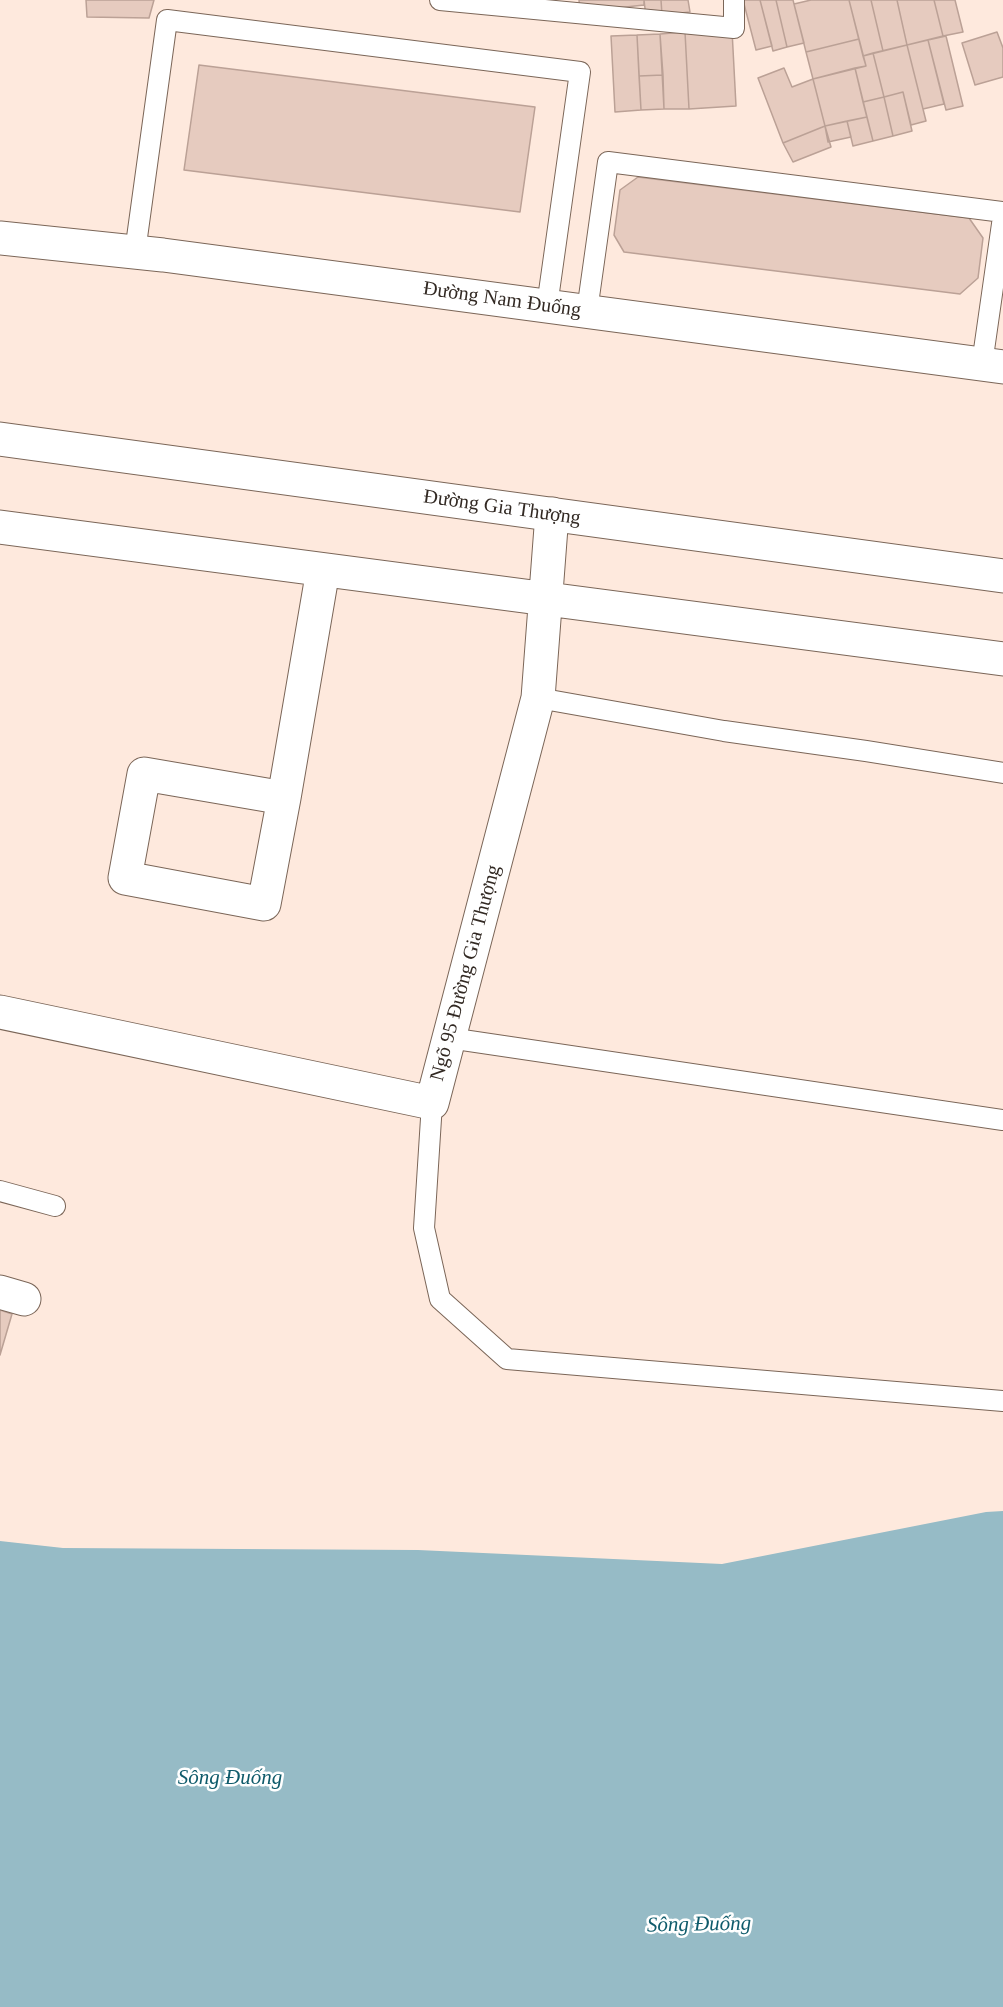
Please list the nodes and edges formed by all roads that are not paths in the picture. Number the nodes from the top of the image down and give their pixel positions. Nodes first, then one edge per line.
1 (440, 0) edge
2 (734, 0) edge
3 (1003, 212) edge
4 (1003, 217) edge
5 (0, 238) edge
6 (135, 252) junction
7 (547, 306) junction
8 (587, 311) junction
9 (993, 365) edge
10 (0, 439) edge
11 (552, 514) junction
12 (0, 527) edge
13 (323, 570) junction
14 (1003, 576) edge
15 (545, 599) junction
16 (1003, 659) edge
17 (538, 698) junction
18 (1003, 773) edge
19 (284, 798) junction
20 (0, 1012) edge
21 (449, 1038) junction
22 (432, 1103) junction
23 (1003, 1120) edge
24 (0, 1191) edge
25 (55, 1206) dead end
26 (1003, 1401) edge

1 - 2 lane
3 - 8 lane
4 - 9 lane
5 - 6 street, Đường Nam Đuống
6 - 7 street, Đường Nam Đuống
6 - 7 lane
7 - 8 street, Đường Nam Đuống
8 - 9 street, Đường Nam Đuống
10 - 11 street, Đường Gia Thượng
11 - 14 street, Đường Gia Thượng
11 - 15 street, Ngõ 95 Đường Gia Thượng
12 - 13 street
13 - 15 street
13 - 19 street
15 - 16 street
15 - 17 street, Ngõ 95 Đường Gia Thượng
17 - 18 lane
17 - 21 street, Ngõ 95 Đường Gia Thượng
19 - 19 street
20 - 22 street, Ngõ 95 Đường Gia Thượng
21 - 22 street, Ngõ 95 Đường Gia Thượng
21 - 23 lane
22 - 26 lane
24 - 25 lane

